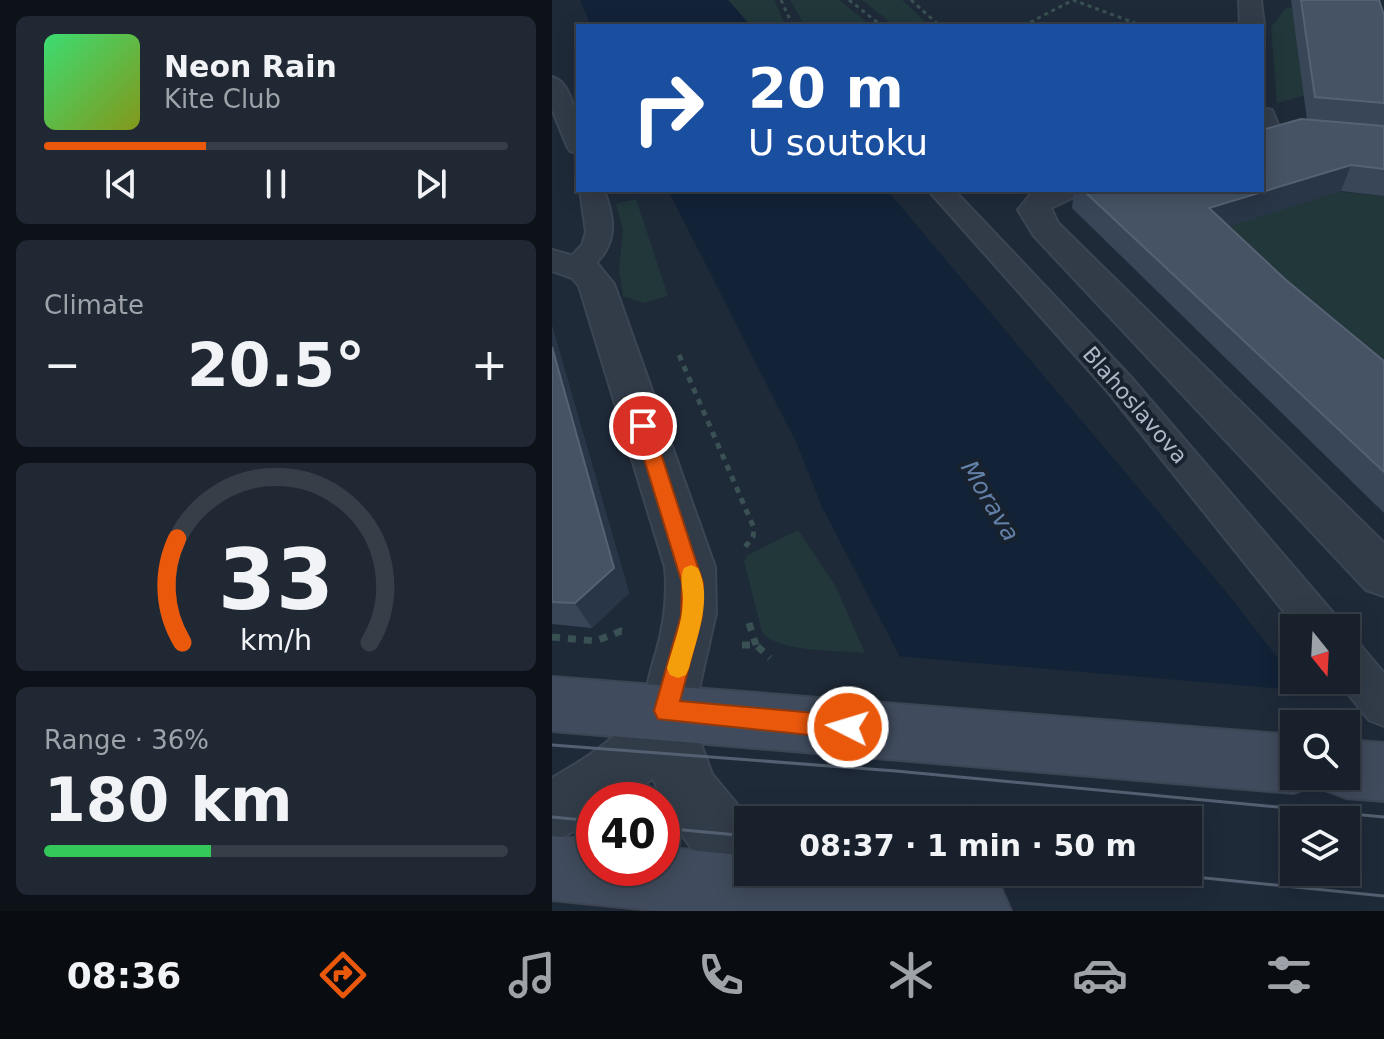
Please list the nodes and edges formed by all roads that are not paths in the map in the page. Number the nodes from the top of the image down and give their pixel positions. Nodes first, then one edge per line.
1 (1250, 0) edge
2 (1252, 24) edge
3 (552, 83) edge
4 (576, 141) edge
5 (593, 192) edge
6 (942, 192) edge
7 (1056, 192) edge
8 (564, 263) edge
9 (1384, 575) edge
10 (1309, 614) edge
11 (1360, 676) edge
12 (552, 704) edge
13 (1384, 705) edge
14 (666, 711) junction
15 (1280, 763) edge
16 (1360, 770) edge
17 (1384, 772) edge
18 (552, 812) edge
19 (734, 846) edge
20 (552, 868) edge
21 (734, 875) edge
22 (826, 886) edge
23 (964, 910) edge

1 - 2 street
3 - 4 lane
5 - 8 lane
6 - 10 lane, Blahoslavova
7 - 9 street
8 - 14 street
11 - 13 lane
12 - 14 street
14 - 15 street
14 - 18 street
14 - 19 street
16 - 17 street
20 - 21 street
22 - 23 street

